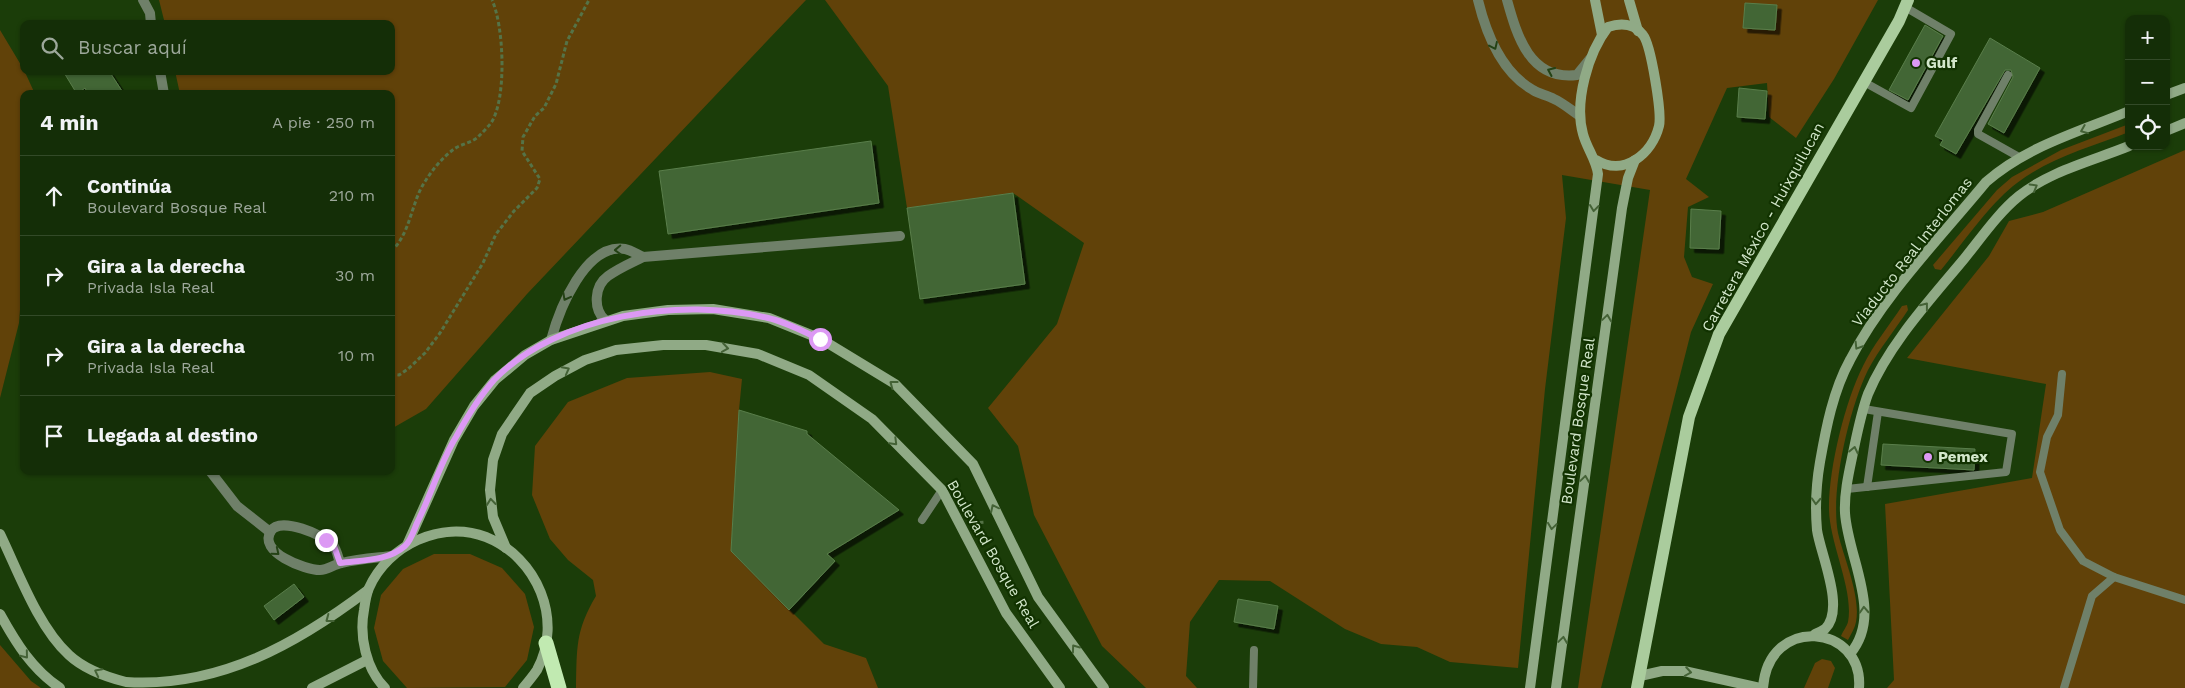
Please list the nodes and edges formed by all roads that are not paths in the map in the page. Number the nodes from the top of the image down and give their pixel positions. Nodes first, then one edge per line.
1 (143, 0) edge
2 (1478, 0) edge
3 (1507, 0) edge
4 (1595, 0) edge
5 (1629, 0) edge
6 (1906, 3) edge
7 (151, 20) edge
8 (1638, 30) junction
9 (1602, 35) junction
10 (1591, 58) junction
11 (161, 75) edge
12 (2008, 75) dead end
13 (1864, 82) junction
14 (2185, 88) edge
15 (163, 90) edge
16 (2170, 94) edge
17 (2125, 113) edge
18 (1580, 116) junction
19 (2185, 123) edge
20 (2170, 129) edge
21 (2125, 148) edge
22 (2019, 158) junction
23 (1596, 160) junction
24 (1636, 160) junction
25 (900, 236) dead end
26 (643, 257) junction
27 (606, 320) junction
28 (551, 340) junction
29 (2062, 374) dead end
30 (1864, 409) junction
31 (1878, 412) junction
32 (213, 475) edge
33 (1867, 487) junction
34 (1847, 489) junction
35 (942, 490) junction
36 (922, 520) dead end
37 (270, 532) junction
38 (0, 534) edge
39 (407, 545) junction
40 (506, 548) junction
41 (392, 556) junction
42 (340, 563) junction
43 (2114, 577) junction
44 (368, 590) junction
45 (2185, 600) edge
46 (0, 614) edge
47 (1815, 634) junction
48 (546, 643) junction
49 (1254, 650) dead end
50 (1850, 654) junction
51 (367, 660) junction
52 (1639, 682) edge
53 (382, 687) edge
54 (60, 688) edge
55 (312, 688) edge
56 (523, 688) edge
57 (559, 688) edge
58 (1060, 688) edge
59 (1104, 688) edge
60 (1253, 688) edge
61 (1530, 688) edge
62 (1556, 688) edge
63 (1762, 688) edge
64 (1859, 688) edge
65 (2064, 688) edge

1 - 7 street
2 -> 18 street
10 -> 3 street
4 - 9 main road
5 - 8 main road
6 - 13 main road, Carretera México - Huixquilucan
6 - 13 lane
8 - 9 main road
8 - 24 main road
9 - 10 main road
10 - 18 main road
11 - 15 street
12 - 22 lane
13 - 52 main road, Carretera México - Huixquilucan
14 - 16 main road
17 -> 22 main road, Viaducto Real Interlomas
18 - 23 main road
19 - 20 main road
30 -> 21 main road
22 -> 47 main road, Viaducto Real Interlomas
23 - 24 main road
23 -> 61 main road, Boulevard Bosque Real
62 -> 24 main road, Boulevard Bosque Real
25 - 26 street
26 - 27 street
26 -> 28 street
27 - 28 main road, Boulevard Bosque Real
59 -> 27 main road, Boulevard Bosque Real
28 - 39 main road, Boulevard Bosque Real
29 - 43 lane
30 - 31 lane
34 -> 30 main road
31 - 33 lane
31 - 33 lane
32 - 37 street
33 - 34 lane
50 -> 34 main road
35 - 36 lane
40 -> 35 main road, Boulevard Bosque Real
35 - 58 main road, Boulevard Bosque Real
37 - 42 street
37 -> 42 street
44 -> 38 main road
39 - 40 main road
39 - 41 main road
40 - 48 main road
41 - 42 street
41 - 44 main road
43 - 45 lane
43 - 65 lane
44 - 51 main road
46 -> 54 main road
47 - 50 main road
47 - 63 main road
48 - 56 main road
48 - 57 highway
49 - 60 lane
50 - 64 main road
51 - 53 main road
51 - 55 main road
52 -> 63 main road

